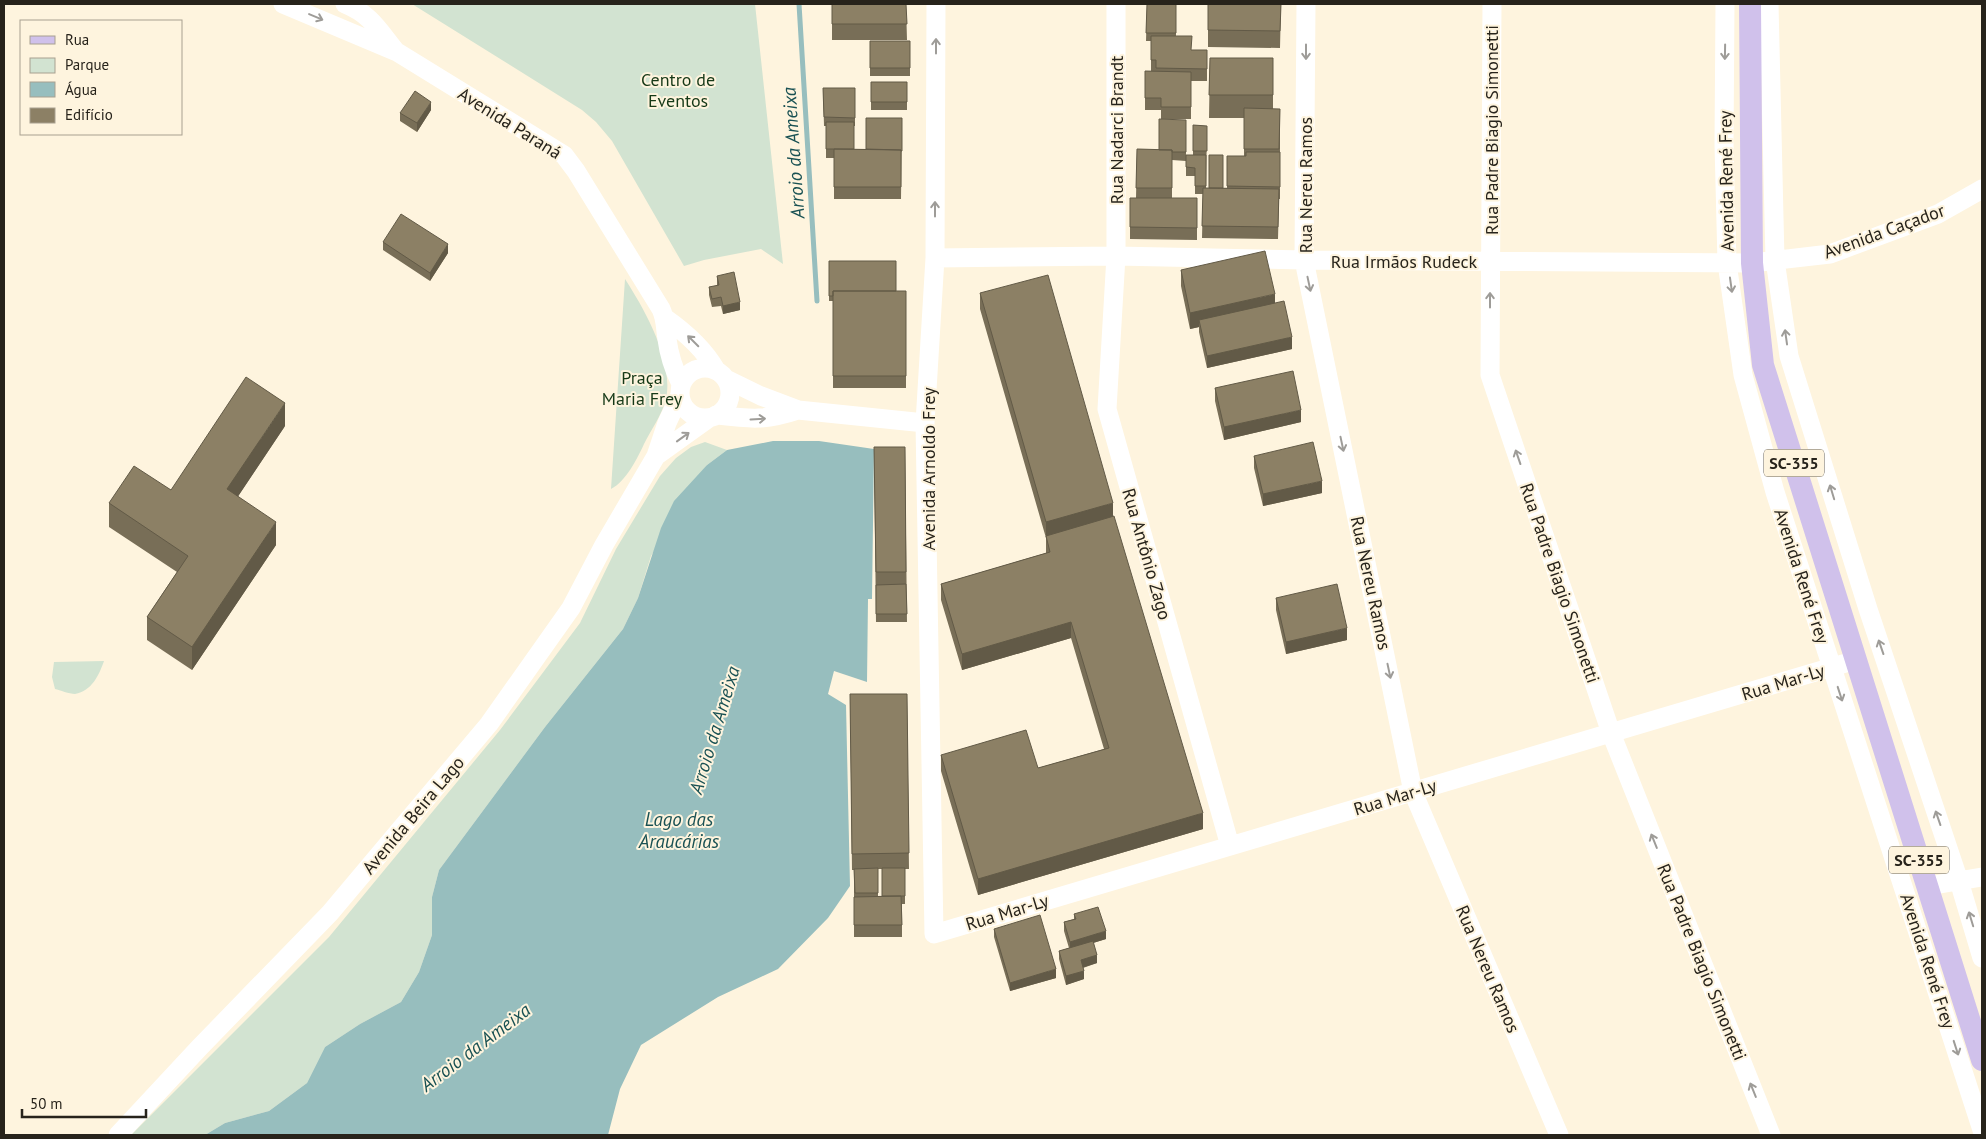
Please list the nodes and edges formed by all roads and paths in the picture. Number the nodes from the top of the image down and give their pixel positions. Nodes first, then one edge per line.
1 (283, 4) edge
2 (936, 4) edge
3 (1116, 4) edge
4 (1306, 4) edge
5 (1492, 4) edge
6 (1725, 4) edge
7 (1750, 4) edge
8 (1768, 4) edge
9 (355, 6) edge
10 (349, 32) junction
11 (396, 52) junction
12 (1982, 188) edge
13 (1116, 256) junction
14 (935, 258) junction
15 (1304, 260) junction
16 (1775, 260) junction
17 (1490, 261) junction
18 (1727, 262) junction
19 (1752, 263) junction
20 (665, 318) junction
21 (721, 375) junction
22 (680, 390) junction
23 (798, 410) junction
24 (713, 417) junction
25 (925, 423) junction
26 (656, 456) junction
27 (1856, 660) junction
28 (1831, 667) junction
29 (1611, 733) junction
30 (1413, 792) junction
31 (1230, 846) junction
32 (1982, 877) edge
33 (1959, 881) junction
34 (1928, 886) junction
35 (934, 934) joint
36 (1982, 958) edge
37 (1982, 1060) edge
38 (1982, 1130) edge
39 (118, 1135) edge
40 (1559, 1135) edge
41 (1771, 1135) edge

1 -> 10 street, Avenida Paraná
14 -> 2 street, Avenida Arnoldo Frey
3 - 13 street, Rua Nadarci Brandt
4 -> 15 street, Rua Nereu Ramos
5 - 17 street, Rua Padre Biagio Simonetti
6 -> 18 street, Avenida René Frey
7 - 19 main road, Avenida René Frey / SC-355
8 - 16 street
9 - 10 street
9 - 11 street, Avenida Paraná
10 - 11 street, Avenida Paraná
11 - 20 street, Avenida Paraná
12 - 16 street, Avenida Caçador
13 - 14 street, Rua Irmãos Rudeck
13 - 15 street, Rua Irmãos Rudeck
13 - 31 street, Rua Antônio Zago
14 - 25 street, Avenida Arnoldo Frey
15 - 17 street, Rua Irmãos Rudeck
15 -> 30 street, Rua Nereu Ramos
16 - 19 street, Avenida Caçador
33 -> 16 street
17 - 18 street, Rua Irmãos Rudeck
29 -> 17 street, Rua Padre Biagio Simonetti
18 - 19 street, Rua Irmãos Rudeck
18 -> 28 street, Avenida René Frey
19 - 27 main road, Avenida René Frey / SC-355
21 -> 20 street, Avenida Paraná
20 - 22 street, Avenida Paraná
21 - 22 street, Avenida Paraná
21 - 23 street, Avenida Paraná
21 - 24 street
22 - 24 street, Avenida Paraná
22 - 26 street, Avenida Beira Lago
24 -> 23 street, Avenida Paraná
23 - 25 street, Avenida Paraná
26 -> 24 street, Avenida Beira Lago
25 - 35 street, Avenida Arnoldo Frey
26 - 39 street, Avenida Beira Lago
27 - 28 street, Rua Mar-Ly
27 - 34 main road, Avenida René Frey / SC-355
28 - 29 street, Rua Mar-Ly
28 -> 38 street, Avenida René Frey
29 - 30 street, Rua Mar-Ly
41 -> 29 street, Rua Padre Biagio Simonetti
30 - 31 street, Rua Mar-Ly
30 - 40 street, Rua Nereu Ramos
31 - 35 street, Rua Mar-Ly
32 - 33 street
33 - 34 street
36 -> 33 street
34 - 37 main road, Avenida René Frey / SC-355

